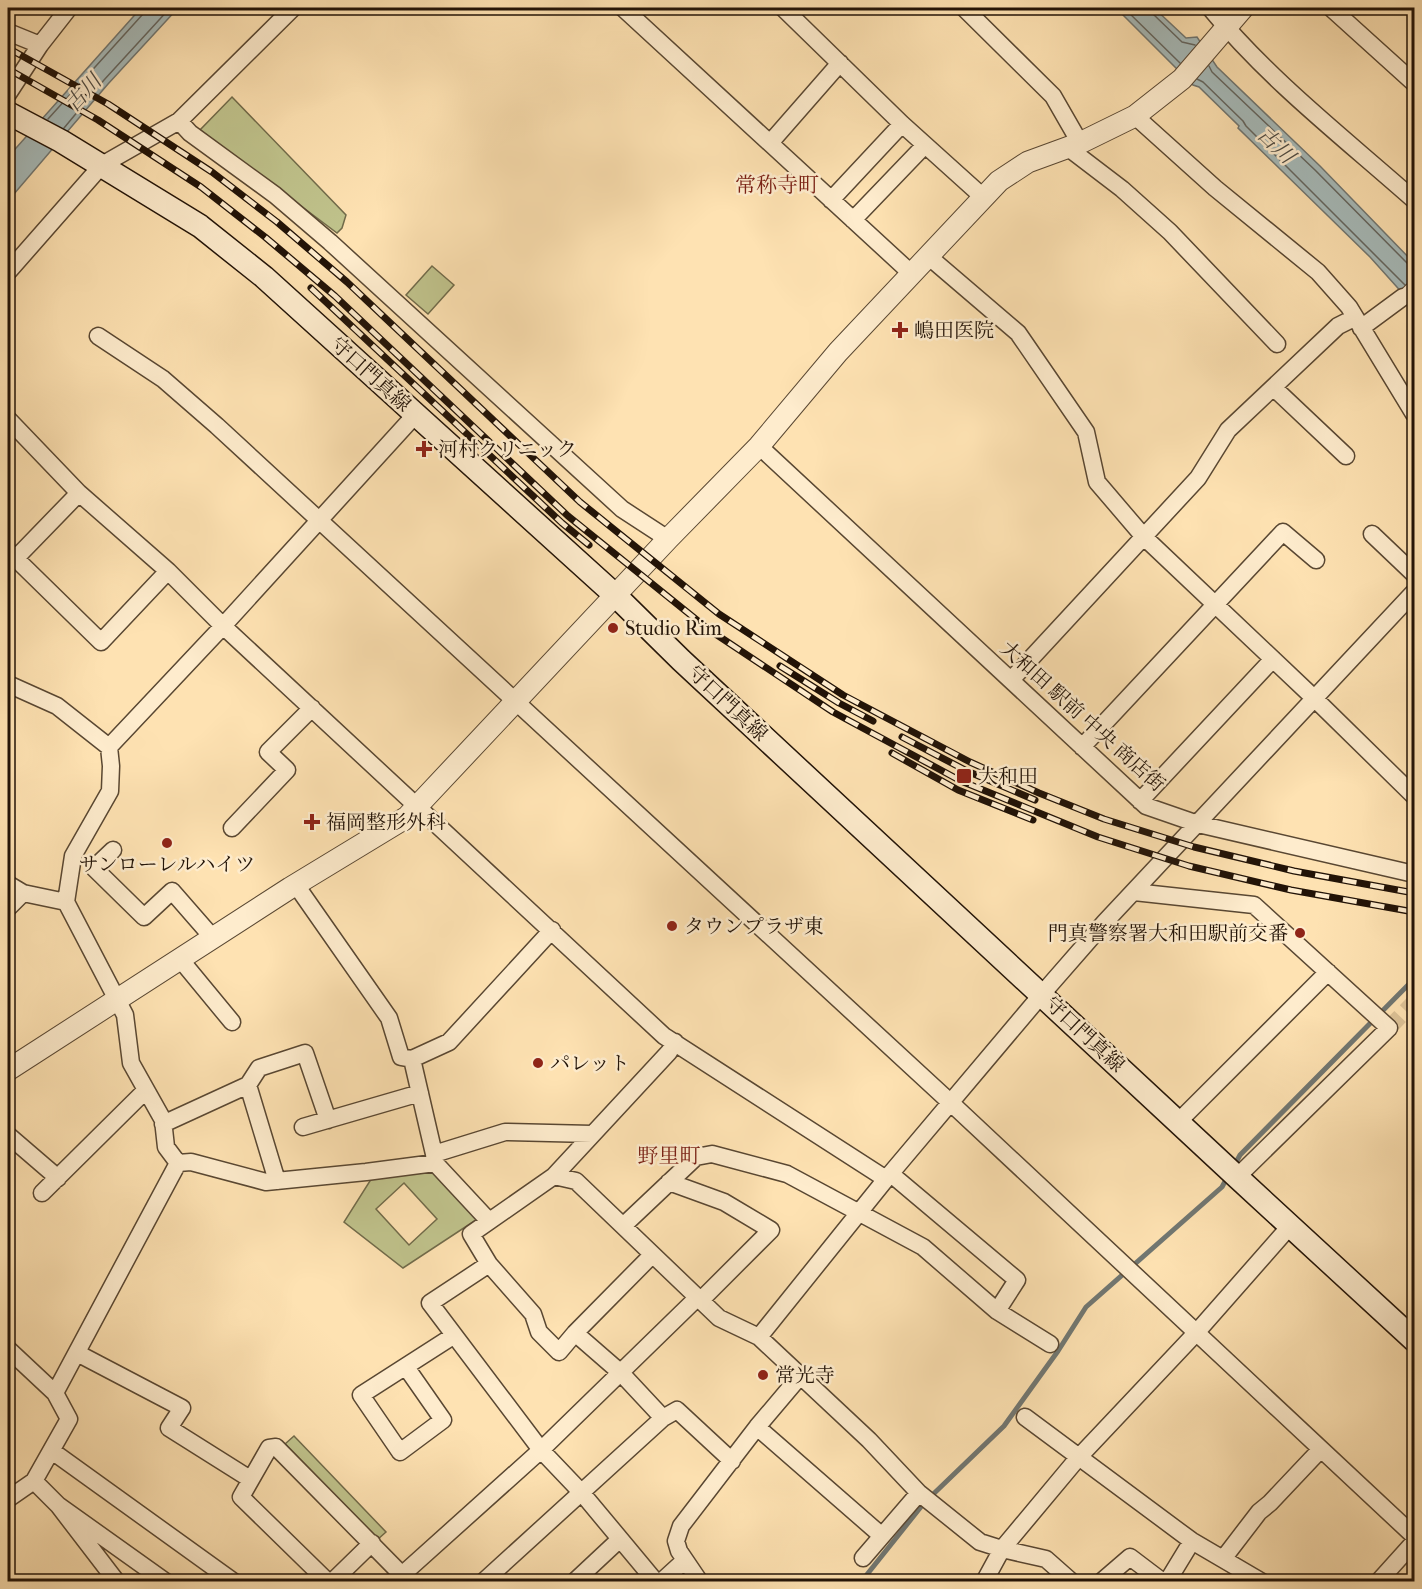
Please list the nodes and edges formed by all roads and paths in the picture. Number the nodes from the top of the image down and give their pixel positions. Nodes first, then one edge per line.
1 (69, 8) edge
2 (293, 8) edge
3 (625, 8) edge
4 (783, 8) edge
5 (964, 8) edge
6 (1210, 8) edge
7 (1243, 8) edge
8 (1332, 8) edge
9 (1226, 28) junction
10 (8, 32) edge
11 (40, 45) junction
12 (840, 63) junction
13 (1414, 82) edge
14 (8, 94) edge
15 (1135, 116) junction
16 (16, 118) edge
17 (179, 120) junction
18 (903, 124) junction
19 (770, 143) junction
20 (925, 145) junction
21 (1073, 145) junction
22 (102, 165) junction
23 (983, 197) junction
24 (831, 200) junction
25 (1414, 200) edge
26 (853, 220) junction
27 (928, 256) junction
28 (8, 272) edge
29 (912, 274) junction
30 (1409, 292) edge
31 (1357, 323) junction
32 (98, 336) dead end
33 (1277, 344) dead end
34 (1274, 387) junction
35 (416, 414) junction
36 (1414, 414) edge
37 (8, 419) edge
38 (759, 446) junction
39 (1346, 456) dead end
40 (79, 493) junction
41 (319, 521) junction
42 (1372, 534) dead end
43 (1144, 537) junction
44 (668, 538) junction
45 (11, 555) edge
46 (1316, 560) dead end
47 (168, 571) junction
48 (1414, 574) edge
49 (615, 595) junction
50 (1412, 599) edge
51 (1215, 604) junction
52 (223, 626) junction
53 (1273, 659) junction
54 (1011, 680) junction
55 (8, 684) edge
56 (1315, 699) junction
57 (514, 702) junction
58 (312, 708) junction
59 (108, 747) junction
60 (1082, 747) junction
61 (1414, 796) edge
62 (1140, 801) junction
63 (419, 806) junction
64 (1198, 824) junction
65 (232, 828) dead end
66 (113, 850) dead end
67 (1414, 874) edge
68 (8, 884) edge
69 (296, 885) junction
70 (1134, 891) junction
71 (23, 893) junction
72 (66, 902) junction
73 (8, 908) edge
74 (552, 930) junction
75 (213, 938) junction
76 (180, 959) junction
77 (1328, 972) junction
78 (1042, 994) junction
79 (116, 1000) junction
80 (232, 1022) dead end
81 (675, 1042) junction
82 (412, 1059) junction
83 (8, 1070) edge
84 (248, 1085) junction
85 (146, 1090) junction
86 (420, 1093) junction
87 (951, 1103) junction
88 (328, 1120) junction
89 (1178, 1122) junction
90 (164, 1124) junction
91 (303, 1127) dead end
92 (592, 1134) junction
93 (8, 1135) edge
94 (434, 1158) junction
95 (178, 1163) junction
96 (554, 1176) junction
97 (889, 1177) junction
98 (1237, 1177) junction
99 (58, 1178) junction
100 (277, 1181) junction
101 (669, 1182) junction
102 (42, 1193) dead end
103 (858, 1214) junction
104 (489, 1221) junction
105 (1291, 1225) junction
106 (623, 1226) junction
107 (652, 1255) junction
108 (489, 1264) junction
109 (700, 1299) junction
110 (997, 1311) junction
111 (575, 1333) junction
112 (1196, 1333) junction
113 (453, 1336) junction
114 (759, 1337) junction
115 (1414, 1340) edge
116 (1050, 1344) dead end
117 (8, 1349) edge
118 (76, 1353) junction
119 (406, 1367) junction
120 (621, 1373) junction
121 (801, 1375) junction
122 (55, 1393) junction
123 (1025, 1417) dead end
124 (663, 1418) junction
125 (757, 1427) junction
126 (1321, 1449) junction
127 (541, 1450) junction
128 (51, 1451) junction
129 (1078, 1458) junction
130 (732, 1461) junction
131 (250, 1479) junction
132 (34, 1481) junction
133 (581, 1492) junction
134 (925, 1497) junction
135 (8, 1499) edge
136 (58, 1505) junction
137 (882, 1536) junction
138 (1414, 1536) edge
139 (620, 1539) junction
140 (1192, 1541) junction
141 (1414, 1542) edge
142 (372, 1543) junction
143 (1002, 1549) junction
144 (863, 1558) dead end
145 (1223, 1559) junction
146 (684, 1561) junction
147 (406, 1578) edge
148 (1064, 1579) edge
149 (117, 1581) edge
150 (166, 1581) edge
151 (234, 1581) edge
152 (330, 1581) edge
153 (483, 1581) edge
154 (574, 1581) edge
155 (656, 1581) edge
156 (661, 1581) edge
157 (700, 1581) edge
158 (984, 1581) edge
159 (1101, 1581) edge
160 (1165, 1581) edge
161 (1262, 1581) edge
162 (1378, 1581) edge

1 - 11 street
2 - 17 street
3 - 19 street
4 - 12 street
5 - 21 street
6 - 9 street
7 - 9 street
8 - 13 street
9 - 15 street
9 - 25 street
10 - 11 street
11 - 14 street
12 - 18 street
12 - 19 street
15 - 21 street
15 - 31 street
16 - 22 main road, 守口門真線
17 - 22 street
17 - 44 street
18 - 20 street
18 - 24 street
19 - 24 street
20 - 23 street
20 - 26 street
21 - 23 street
21 - 33 street
22 - 28 street
22 - 35 main road, 守口門真線
23 - 27 street
24 - 26 street
26 - 29 street
27 - 29 street
27 - 43 street
29 - 38 street
30 - 31 street
31 - 34 street
31 - 36 street
32 - 41 street
34 - 39 street
34 - 43 street
35 - 41 street
35 - 49 main road, 守口門真線
37 - 40 street
38 - 44 street
38 - 54 street, 大和田 駅前 中央 商店街
40 - 45 street
40 - 47 street
41 - 52 street
41 - 57 street
42 - 48 street
43 - 51 street
43 - 54 street
44 - 49 street
45 - 47 street
46 - 51 street
47 - 52 street
49 - 57 street
49 - 78 main road, 守口門真線
50 - 56 street
51 - 53 street
51 - 60 street
52 - 58 street
52 - 59 street
53 - 56 street
53 - 62 street
54 - 60 street, 大和田 駅前 中央 商店街
55 - 59 street
56 - 61 street
56 - 64 street
57 - 63 street
57 - 87 street
58 - 63 street
58 - 65 street
59 - 72 street
60 - 62 street, 大和田 駅前 中央 商店街
62 - 64 street, 大和田 駅前 中央 商店街
63 - 69 street
63 - 74 street
64 - 67 street, 大和田 駅前 中央 商店街
64 - 70 street
66 - 75 street
68 - 71 street
69 - 75 street
69 - 82 street
70 - 77 street
70 - 78 street
71 - 72 street
71 - 73 street
72 - 79 street
74 - 81 street
74 - 82 street
75 - 76 street
76 - 79 street
76 - 80 street
77 - 89 street
77 - 98 street
78 - 87 street
78 - 89 main road, 守口門真線
79 - 83 street
79 - 85 street
81 - 92 street
81 - 97 street
82 - 86 street
84 - 88 street
84 - 90 street
84 - 100 street
85 - 90 street
85 - 99 street
86 - 88 street
86 - 94 street
87 - 97 street
87 - 112 street
88 - 91 street
89 - 98 main road, 守口門真線
90 - 95 street
92 - 94 street
92 - 96 street
93 - 99 street
94 - 100 street
94 - 104 street
95 - 100 street
95 - 118 street
96 - 104 street
96 - 106 street
97 - 103 street
97 - 110 street
98 - 105 main road, 守口門真線
99 - 102 street
101 - 103 street
101 - 106 street
101 - 109 street
103 - 110 street
103 - 114 street
104 - 108 street
105 - 112 street
105 - 115 main road, 守口門真線
106 - 107 street
107 - 109 street
107 - 111 street
108 - 111 street
108 - 113 street
109 - 114 street
109 - 120 street
110 - 116 street
111 - 120 street
112 - 126 street
112 - 129 street
113 - 119 street
113 - 127 street
114 - 121 street
117 - 122 street
118 - 122 street
118 - 131 street
119 - 119 street
120 - 124 street
120 - 127 street
121 - 125 street
121 - 134 street
122 - 128 street
123 - 129 street
124 - 130 street
124 - 133 street
125 - 130 street
125 - 137 street
126 - 138 street
126 - 145 street
127 - 133 street
127 - 147 street
128 - 132 street
128 - 151 street
129 - 140 street
129 - 143 street
130 - 146 street
131 - 142 street
131 - 152 street
132 - 135 street
132 - 136 street
133 - 139 street
133 - 153 street
134 - 137 street
134 - 143 street
136 - 149 street
136 - 150 street
137 - 144 street
139 - 154 street
139 - 155 street
140 - 145 street
140 - 160 street
141 - 162 street
142 - 147 street
142 - 152 street
143 - 148 street
143 - 158 street
145 - 161 street
146 - 156 street
146 - 157 street
159 - 160 street

